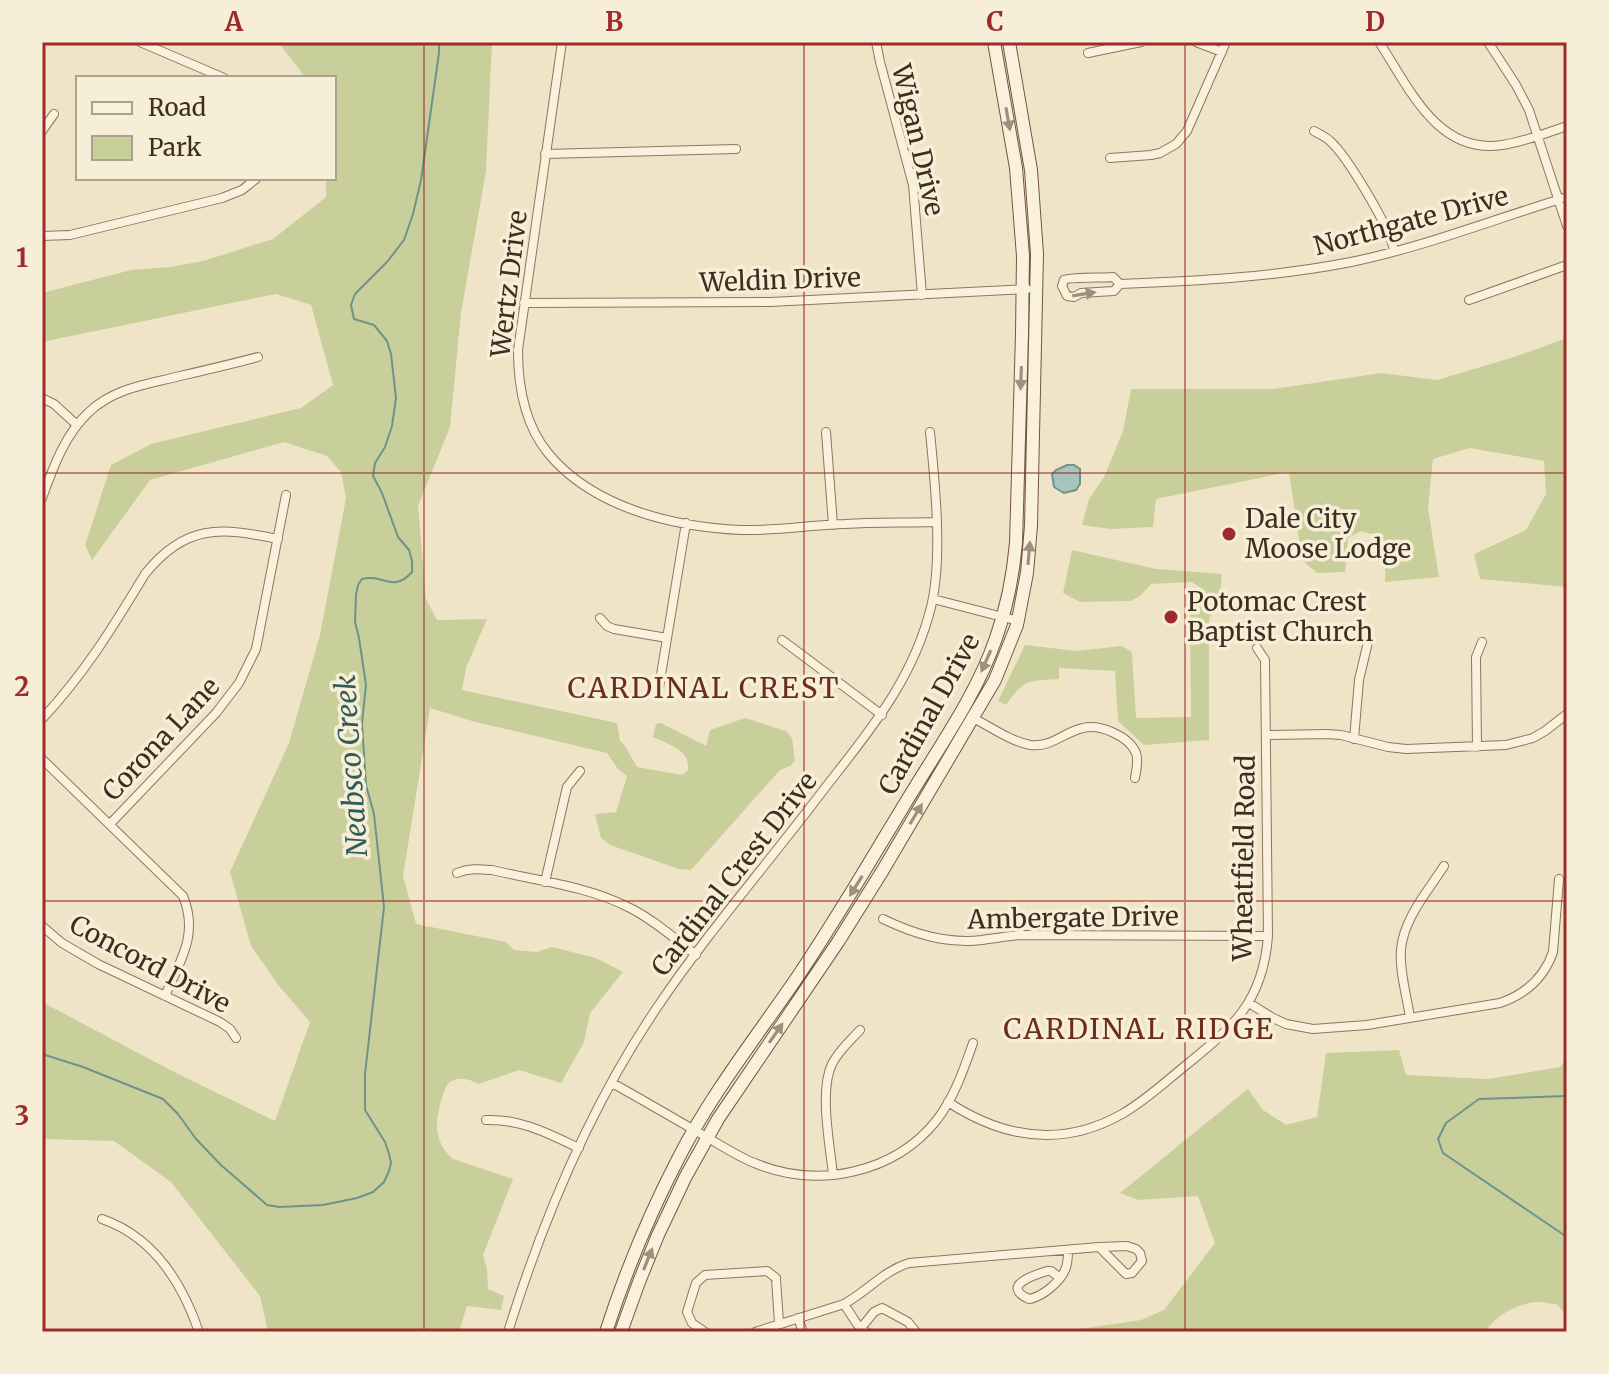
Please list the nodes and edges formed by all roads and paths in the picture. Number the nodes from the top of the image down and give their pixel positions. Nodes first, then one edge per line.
1 (140, 42) edge
2 (562, 42) edge
3 (876, 42) edge
4 (994, 42) edge
5 (1009, 42) edge
6 (1141, 42) edge
7 (1196, 42) edge
8 (1226, 42) edge
9 (1379, 42) edge
10 (1488, 42) edge
11 (1222, 52) junction
12 (1088, 53) dead end
13 (219, 76) edge
14 (54, 114) dead end
15 (1567, 126) edge
16 (42, 131) edge
17 (1314, 131) dead end
18 (1537, 135) junction
19 (736, 149) dead end
20 (545, 154) junction
21 (1110, 158) dead end
22 (254, 180) edge
23 (1563, 198) edge
24 (1567, 226) edge
25 (42, 236) edge
26 (1394, 251) junction
27 (1567, 265) edge
28 (1120, 284) junction
29 (1030, 289) junction
30 (922, 295) junction
31 (1469, 300) dead end
32 (524, 303) junction
33 (258, 357) dead end
34 (42, 398) edge
35 (77, 425) junction
36 (826, 432) dead end
37 (930, 432) dead end
38 (286, 495) dead end
39 (42, 498) edge
40 (936, 522) junction
41 (686, 523) junction
42 (833, 525) junction
43 (278, 539) junction
44 (933, 599) junction
45 (1003, 617) junction
46 (600, 618) dead end
47 (1018, 621) junction
48 (667, 638) junction
49 (782, 640) dead end
50 (1368, 642) dead end
51 (1482, 642) dead end
52 (1257, 648) dead end
53 (659, 687) dead end
54 (1567, 714) edge
55 (882, 715) junction
56 (973, 718) junction
57 (42, 719) edge
58 (1267, 735) junction
59 (1354, 739) junction
60 (1477, 747) junction
61 (42, 759) edge
62 (580, 771) dead end
63 (1135, 778) dead end
64 (110, 824) junction
65 (1444, 866) dead end
66 (457, 873) dead end
67 (1559, 879) dead end
68 (545, 882) junction
69 (883, 919) dead end
70 (42, 926) edge
71 (1268, 936) junction
72 (696, 955) junction
73 (165, 996) junction
74 (1249, 1003) junction
75 (1410, 1018) junction
76 (860, 1030) dead end
77 (236, 1038) dead end
78 (973, 1043) dead end
79 (612, 1083) junction
80 (948, 1102) junction
81 (486, 1120) dead end
82 (694, 1130) junction
83 (707, 1137) junction
84 (579, 1148) junction
85 (833, 1175) junction
86 (102, 1219) dead end
87 (1099, 1247) junction
88 (1068, 1250) junction
89 (1060, 1278) junction
90 (844, 1304) junction
91 (798, 1318) junction
92 (779, 1323) junction
93 (863, 1330) edge
94 (199, 1332) edge
95 (508, 1332) edge
96 (606, 1332) edge
97 (621, 1332) edge
98 (705, 1332) edge
99 (755, 1332) edge
100 (803, 1332) edge
101 (916, 1332) edge

1 - 13 street
2 - 20 street, Wertz Drive
3 - 30 street, Wigan Drive
4 -> 29 main road, Cardinal Drive
5 - 29 main road, Cardinal Drive
6 - 12 street
7 - 11 street
8 - 11 street
9 - 18 street
10 - 18 street
11 - 21 street
14 - 16 street
15 - 18 street
17 - 26 street
18 - 23 street
19 - 20 street
20 - 32 street, Wertz Drive
22 - 25 street
23 - 24 street
23 - 26 street, Northgate Drive
26 - 28 street, Northgate Drive
27 - 31 street
28 -> 28 street, Northgate Drive
29 - 30 street, Weldin Drive
29 -> 45 main road, Cardinal Drive
47 -> 29 main road, Cardinal Drive
30 - 32 street, Weldin Drive
32 - 41 street, Wertz Drive
33 - 35 street
34 - 35 street
35 - 39 street
36 - 42 street
37 - 40 street, Cardinal Crest Drive
38 - 43 street, Corona Lane
40 - 42 street, Wertz Drive
40 - 44 street, Cardinal Crest Drive
41 - 42 street, Wertz Drive
41 - 48 street
43 - 57 street
43 - 64 street, Corona Lane
44 - 45 street
44 - 55 street, Cardinal Crest Drive
45 - 47 street
45 -> 82 main road, Cardinal Drive
46 - 48 street
47 - 56 main road, Cardinal Drive
48 - 53 street
49 - 55 street
50 - 59 street
51 - 60 street
52 - 58 street, Wheatfield Road
54 - 60 street
55 - 72 street, Cardinal Crest Drive
56 - 63 street
83 -> 56 main road, Cardinal Drive
58 - 59 street
58 - 71 street, Wheatfield Road
59 - 60 street
61 - 64 street
62 - 68 street
64 - 73 street
65 - 75 street
66 - 68 street
67 - 75 street
68 - 72 street
69 - 71 street, Ambergate Drive
70 - 73 street, Concord Drive
71 - 74 street, Wheatfield Road
72 - 79 street, Cardinal Crest Drive
73 - 77 street, Concord Drive
74 - 75 street
74 - 80 street, Wheatfield Road
76 - 85 street
78 - 80 street
79 - 82 street
79 - 84 street, Cardinal Crest Drive
80 - 85 street
81 - 84 street
82 - 83 street
82 - 96 main road, Cardinal Drive
83 - 85 street
97 -> 83 main road, Cardinal Drive
84 - 95 street, Cardinal Crest Drive
86 - 94 street
87 - 87 street
87 - 88 street
88 - 89 street
88 - 90 street
89 - 89 street
90 - 91 street
90 - 93 street
91 - 92 street
91 - 100 street
92 - 98 street
92 - 99 street
93 - 101 street

